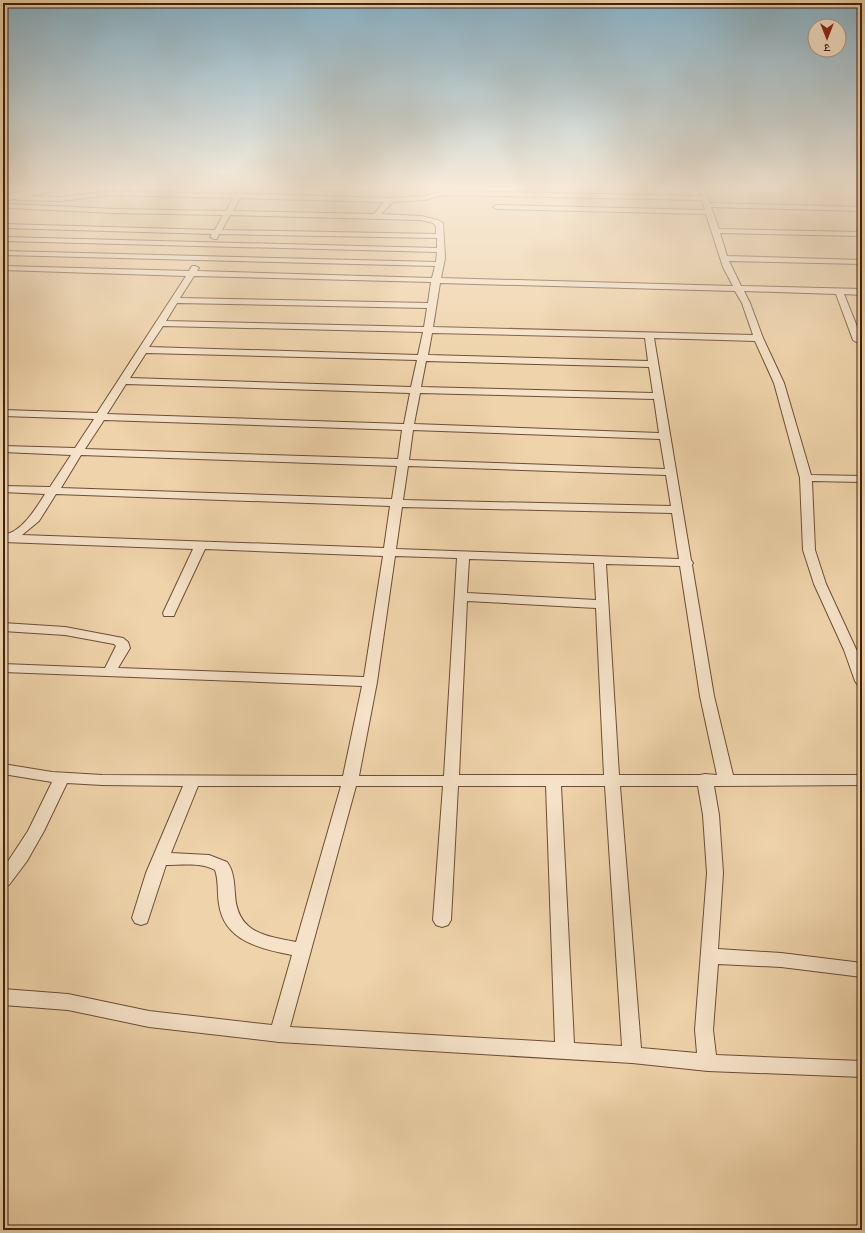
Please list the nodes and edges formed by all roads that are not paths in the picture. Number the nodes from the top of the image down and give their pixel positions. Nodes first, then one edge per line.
1 (208, 247) edge
2 (280, 247) edge
3 (441, 247) edge
4 (720, 247) edge
5 (441, 250) junction
6 (3, 253) edge
7 (724, 258) junction
8 (200, 259) junction
9 (862, 262) edge
10 (440, 264) junction
11 (3, 268) edge
12 (191, 273) junction
13 (436, 280) junction
14 (737, 288) junction
15 (839, 292) junction
16 (862, 292) edge
17 (174, 300) junction
18 (432, 306) junction
19 (160, 323) junction
20 (428, 330) junction
21 (649, 336) junction
22 (758, 338) junction
23 (858, 340) dead end
24 (142, 350) junction
25 (422, 358) junction
26 (654, 364) junction
27 (123, 381) junction
28 (416, 390) junction
29 (659, 396) junction
30 (3, 413) edge
31 (101, 416) junction
32 (408, 427) junction
33 (666, 436) junction
34 (3, 449) edge
35 (78, 452) junction
36 (403, 463) junction
37 (671, 472) junction
38 (806, 478) junction
39 (862, 479) edge
40 (3, 489) edge
41 (54, 491) junction
42 (397, 502) junction
43 (677, 510) junction
44 (5, 540) edge
45 (200, 546) junction
46 (388, 553) junction
47 (463, 555) junction
48 (600, 559) junction
49 (687, 563) junction
50 (461, 597) junction
51 (602, 604) junction
52 (169, 613) dead end
53 (3, 627) edge
54 (3, 668) edge
55 (110, 672) junction
56 (862, 681) edge
57 (370, 682) junction
58 (3, 769) edge
59 (62, 778) junction
60 (706, 779) junction
61 (726, 779) junction
62 (193, 780) junction
63 (451, 780) junction
64 (554, 780) junction
65 (862, 780) edge
66 (612, 781) junction
67 (350, 782) junction
68 (160, 859) junction
69 (3, 881) edge
70 (142, 918) dead end
71 (442, 920) dead end
72 (303, 950) junction
73 (710, 956) junction
74 (862, 970) edge
75 (3, 997) edge
76 (279, 1034) junction
77 (565, 1050) junction
78 (632, 1055) junction
79 (708, 1063) junction
80 (862, 1069) edge

1 - 8 street
2 - 5 street
3 - 5 street
4 - 7 street
5 - 10 street
6 - 8 street
7 - 9 street
7 - 14 street
8 - 10 street
8 - 12 street
10 - 13 street
11 - 12 street
12 - 13 street
12 - 17 street
13 - 14 street
13 - 18 street
14 - 15 street
14 - 22 street
15 - 16 street
15 - 23 street
17 - 18 street
17 - 19 street
18 - 20 street
19 - 20 street
19 - 24 street
20 - 21 street
20 - 25 street
21 - 22 street
21 - 26 street
22 - 38 street
24 - 25 street
24 - 27 street
25 - 26 street
25 - 28 street
26 - 29 street
27 - 28 street
27 - 31 street
28 - 29 street
28 - 32 street
29 - 33 street
30 - 31 street
31 - 32 street
31 - 35 street
32 - 33 street
32 - 36 street
33 - 37 street
34 - 35 street
35 - 36 street
35 - 41 street
36 - 37 street
36 - 42 street
37 - 43 street
38 - 39 street
38 - 56 street
40 - 41 street
41 - 42 street
41 - 44 street
42 - 43 street
42 - 46 street
43 - 49 street
44 - 45 street
45 - 46 street
45 - 52 street
46 - 47 street
46 - 57 street
47 - 48 street
47 - 50 street
48 - 49 street
48 - 51 street
49 - 61 street
50 - 51 street
50 - 63 street
51 - 66 street
53 - 55 street
54 - 55 street
55 - 57 street
57 - 67 street
58 - 59 street
59 - 62 street
59 - 69 street
60 - 61 street
60 - 66 street
60 - 73 street
61 - 65 street
62 - 67 street
62 - 68 street
63 - 64 street
63 - 67 street
63 - 71 street
64 - 66 street
64 - 77 street
66 - 78 street
67 - 72 street
68 - 70 street
68 - 72 street
72 - 76 street
73 - 74 street
73 - 79 street
75 - 76 street
76 - 77 street
77 - 78 street
78 - 79 street
79 - 80 street

